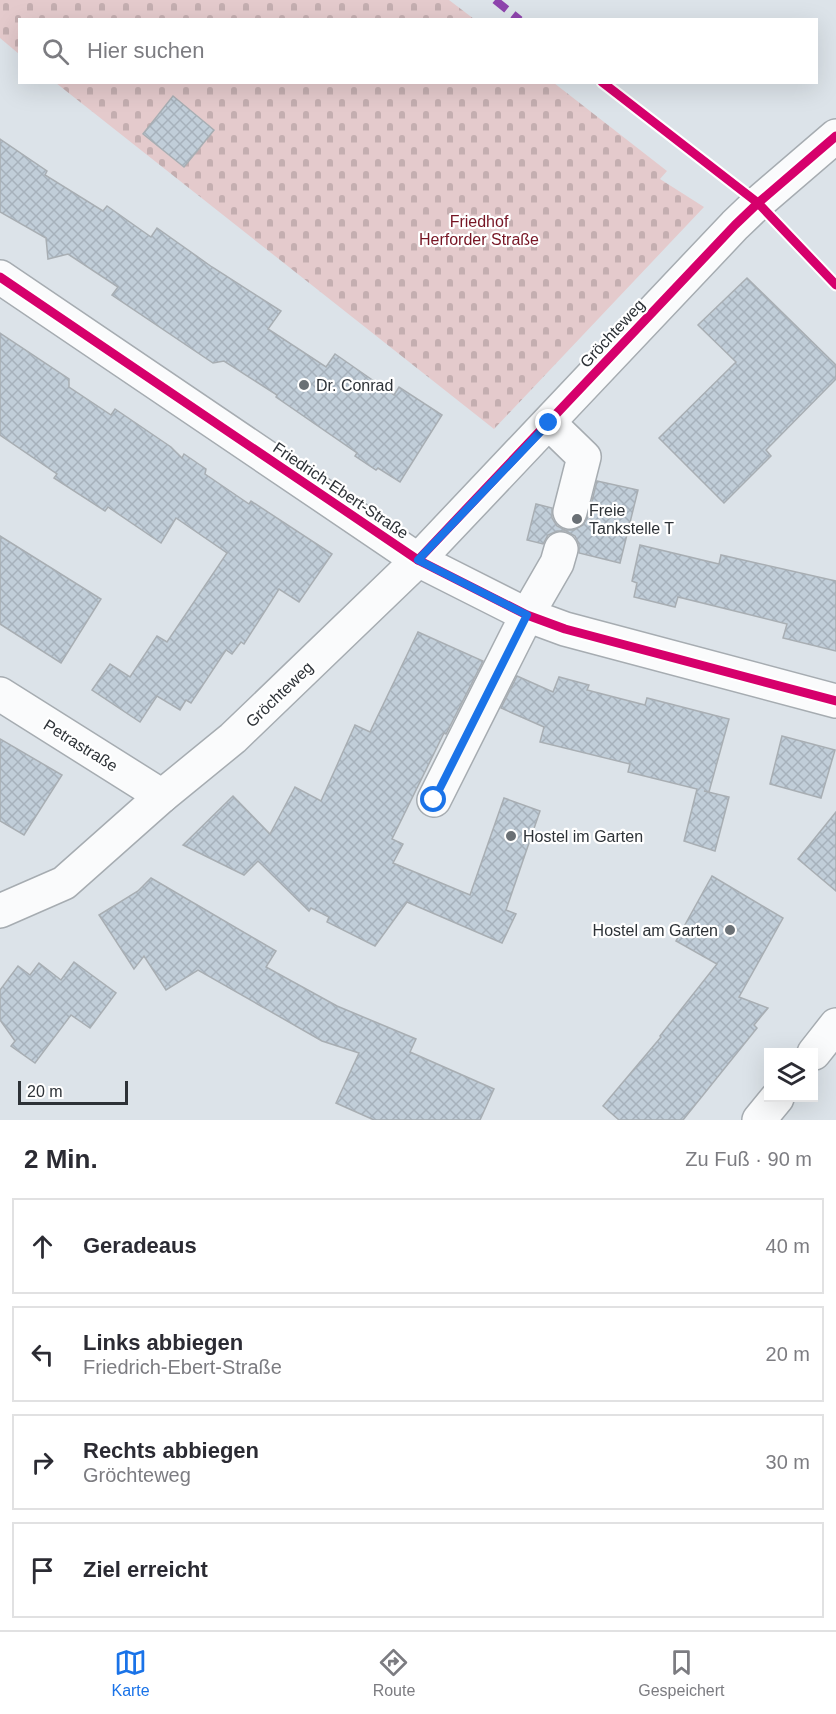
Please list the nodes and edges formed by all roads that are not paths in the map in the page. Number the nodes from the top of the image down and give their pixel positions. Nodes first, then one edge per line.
1 (836, 136) edge
2 (0, 277) edge
3 (549, 423) junction
4 (570, 512) dead end
5 (561, 549) dead end
6 (418, 560) junction
7 (527, 615) junction
8 (0, 694) edge
9 (836, 701) edge
10 (162, 796) junction
11 (434, 800) dead end
12 (0, 911) edge
13 (836, 1025) edge
14 (817, 1048) edge
15 (774, 1102) edge
16 (759, 1120) edge

1 - 3 street, Gröchteweg
2 - 6 street, Friedrich-Ebert-Straße
3 - 4 street
3 - 6 street, Gröchteweg
5 - 7 street
6 - 7 street, Friedrich-Ebert-Straße
6 - 10 street, Gröchteweg
7 - 9 street, Friedrich-Ebert-Straße
7 - 11 street
8 - 10 street, Petrastraße
10 - 12 street, Gröchteweg
13 - 14 street
15 - 16 street

